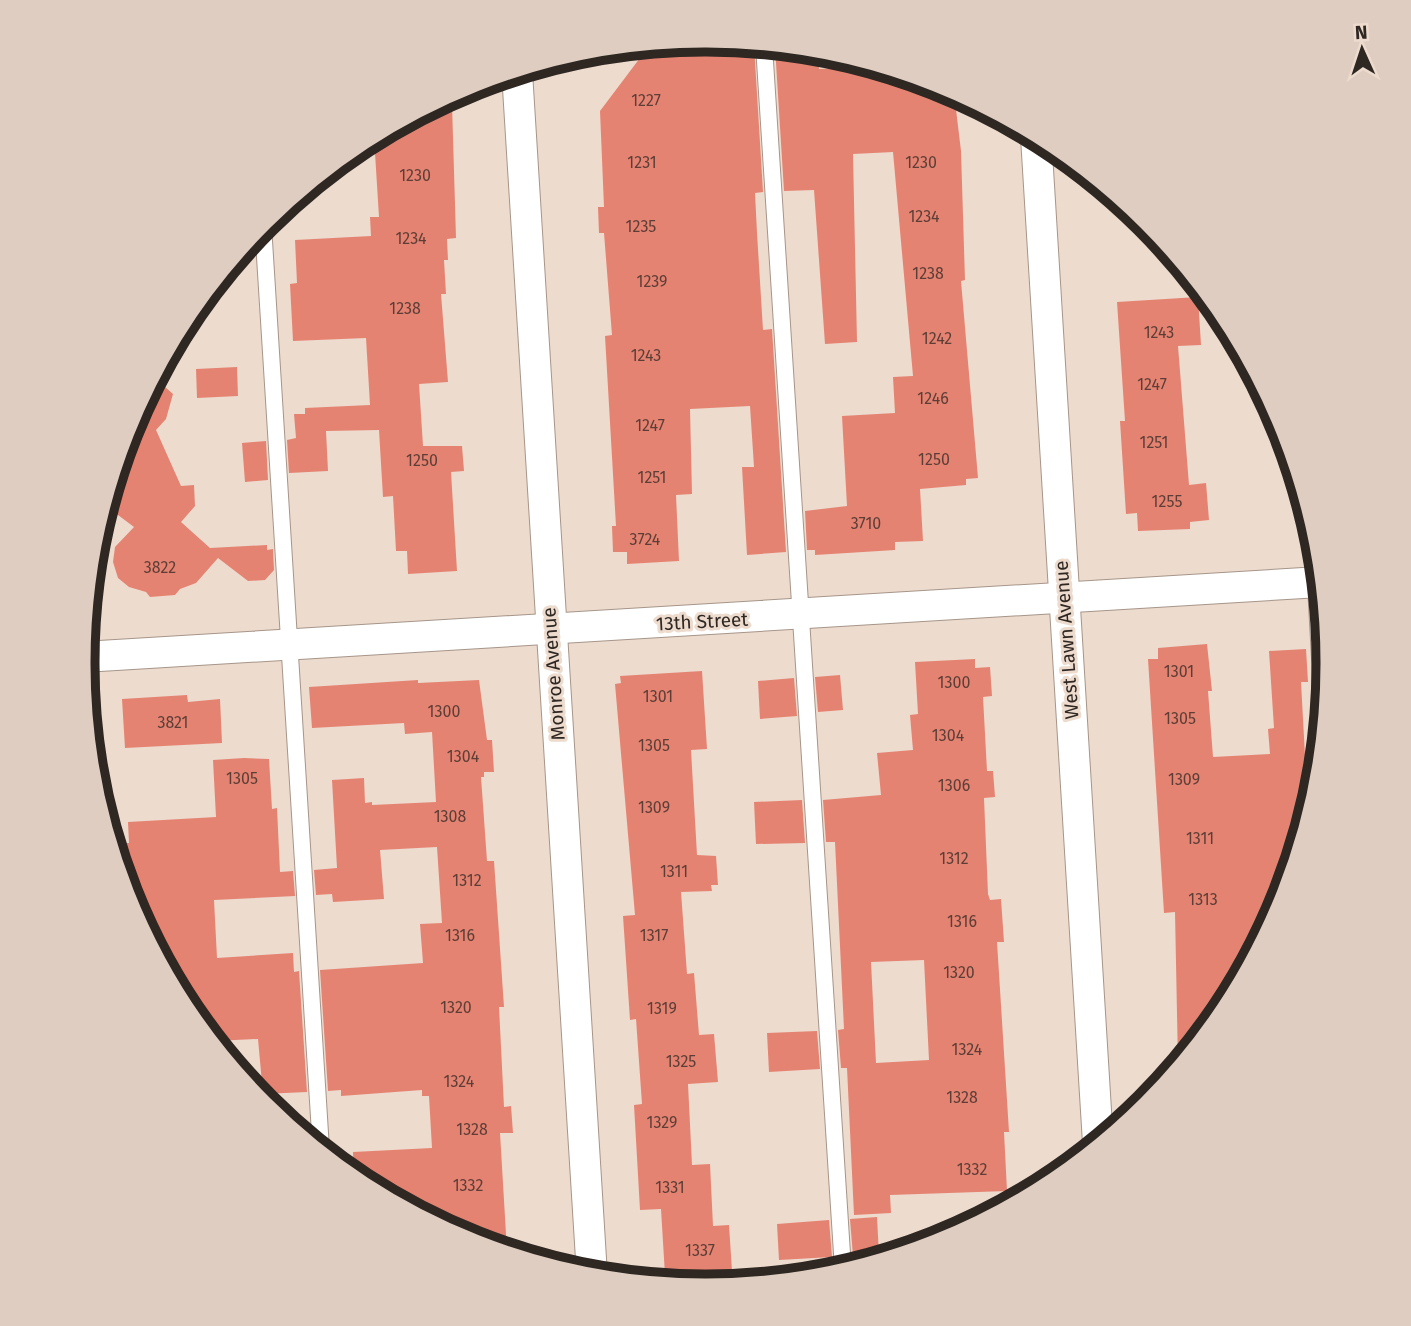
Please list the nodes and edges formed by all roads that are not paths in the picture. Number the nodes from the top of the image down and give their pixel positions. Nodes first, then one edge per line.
1 (765, 56) edge
2 (518, 82) edge
3 (1037, 150) edge
4 (264, 242) edge
5 (1311, 583) edge
6 (1063, 599) junction
7 (802, 614) junction
8 (550, 629) junction
9 (290, 645) junction
10 (95, 656) edge
11 (1097, 1131) edge
12 (320, 1136) edge
13 (842, 1258) edge
14 (591, 1263) edge

1 - 7 lane
2 - 8 street, Monroe Avenue
3 - 6 street, West Lawn Avenue
4 - 9 lane
5 - 6 street, 13th Street
6 - 7 street, 13th Street
6 - 11 street, West Lawn Avenue
7 - 8 street, 13th Street
7 - 13 lane
8 - 9 street, 13th Street
8 - 14 street, Monroe Avenue
9 - 10 street, 13th Street
9 - 12 lane

